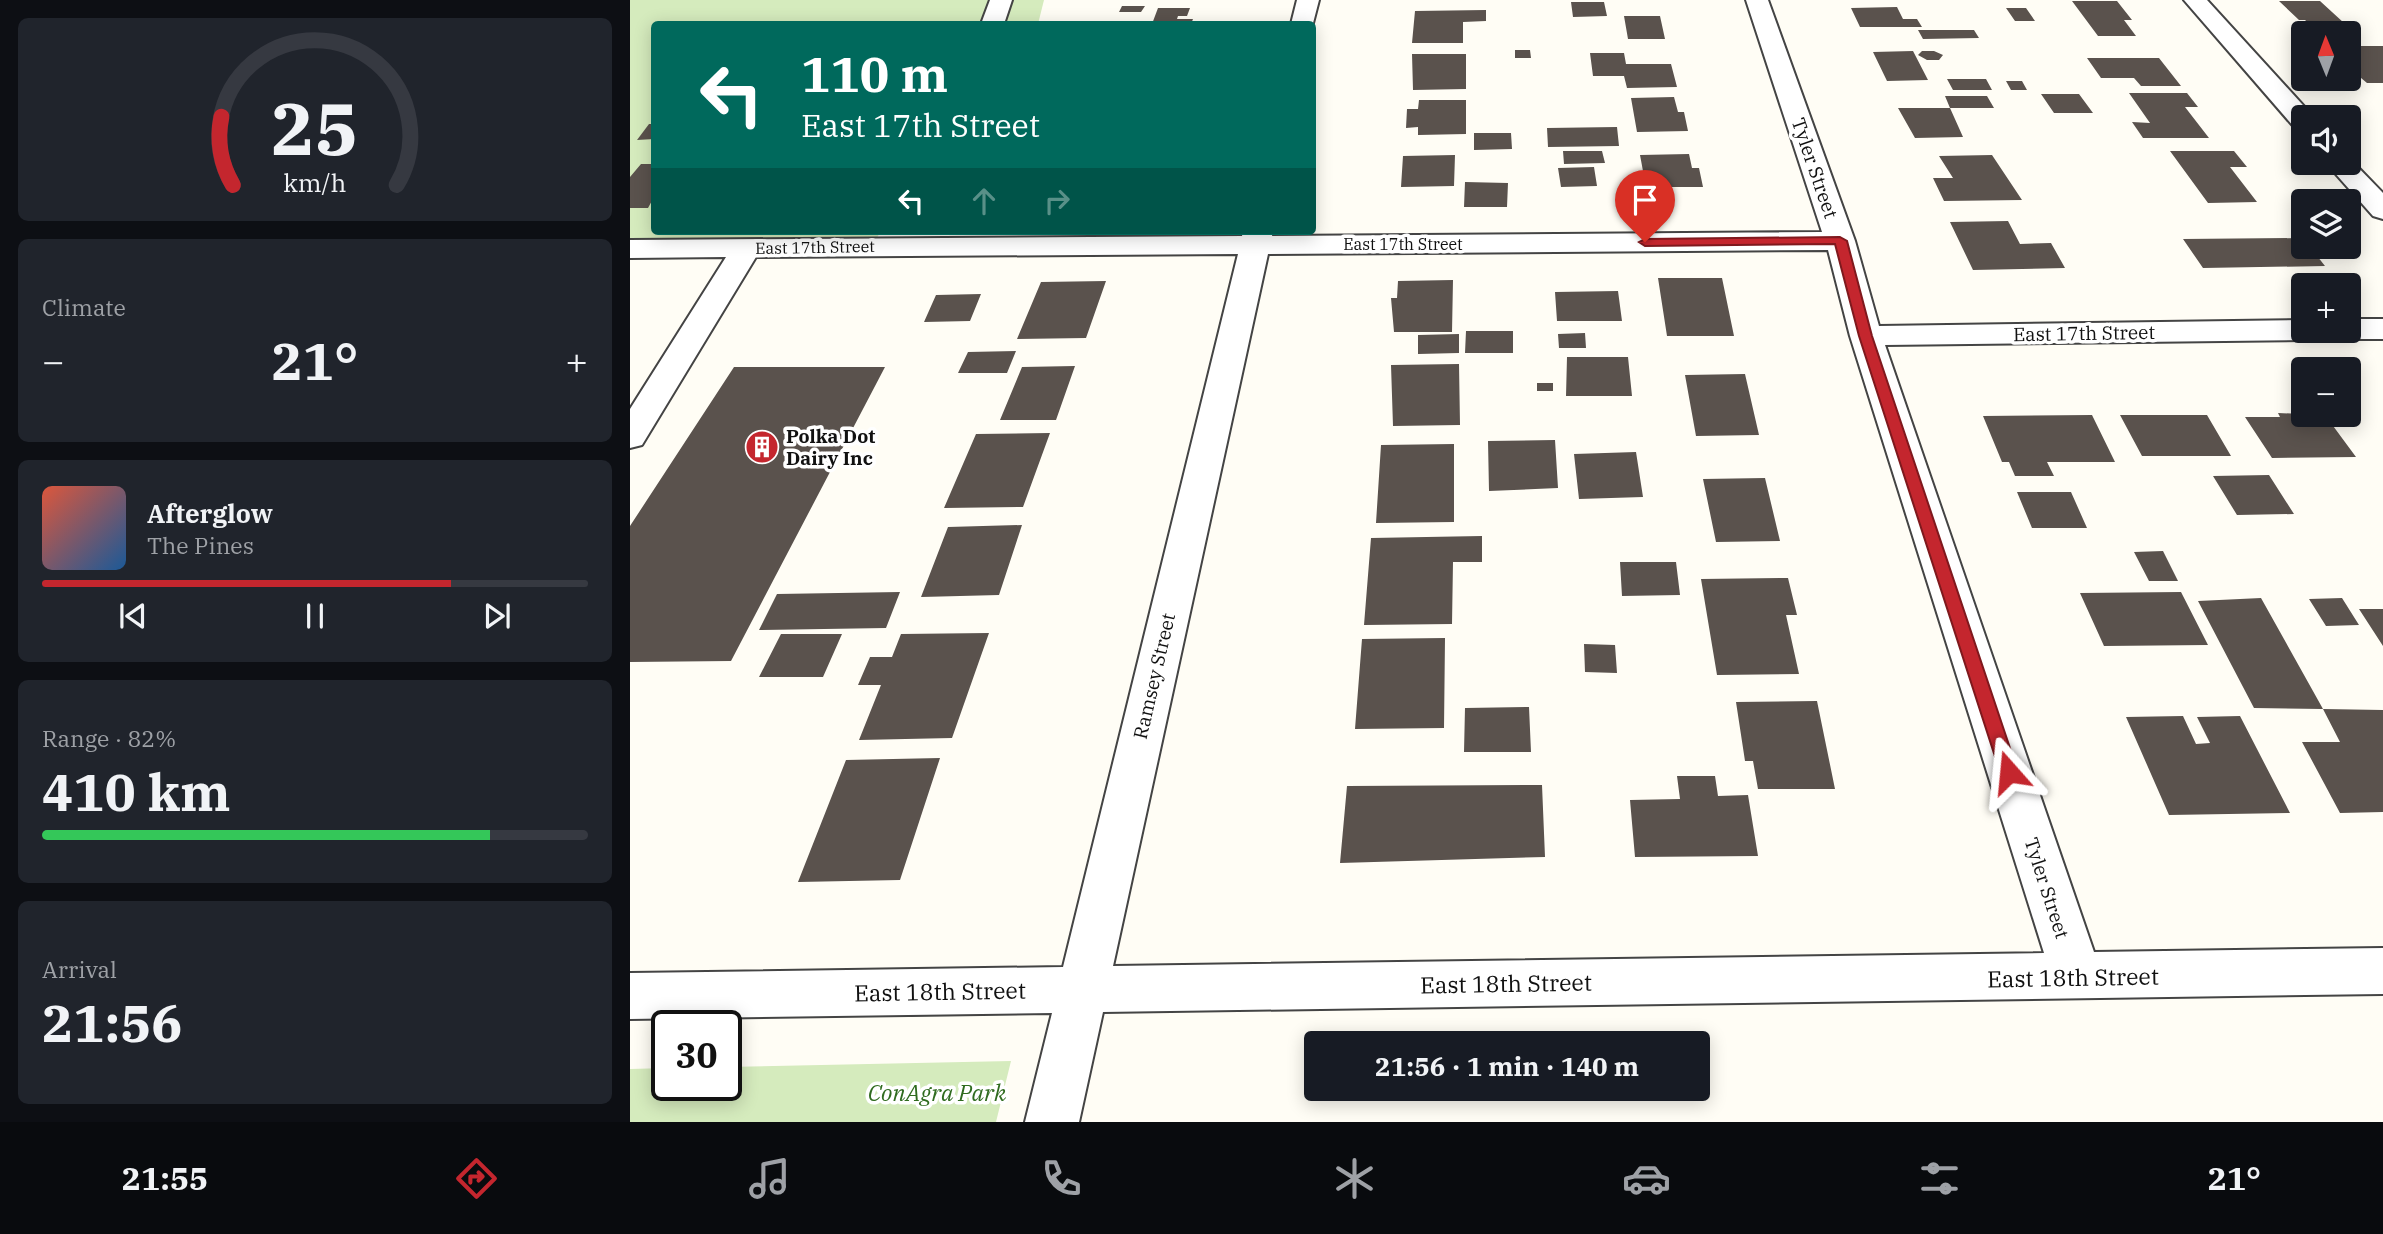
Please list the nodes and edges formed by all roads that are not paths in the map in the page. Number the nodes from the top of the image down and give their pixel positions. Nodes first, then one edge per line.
1 (1001, 0) edge
2 (1308, 0) edge
3 (1757, 0) edge
4 (2194, 0) edge
5 (994, 21) edge
6 (1304, 21) edge
7 (2291, 108) edge
8 (2351, 175) edge
9 (2383, 210) edge
10 (1257, 238) edge
11 (877, 239) edge
12 (1840, 241) junction
13 (747, 248) junction
14 (630, 249) edge
15 (2361, 329) edge
16 (2383, 329) edge
17 (2291, 330) edge
18 (1866, 336) junction
19 (630, 437) edge
20 (2383, 971) edge
21 (2077, 977) junction
22 (1081, 988) junction
23 (630, 996) edge
24 (1052, 1122) edge

1 - 5 street
2 - 6 street
3 - 12 street, Tyler Street
4 - 7 street
8 - 9 street
10 - 11 street, East 17th Street
10 - 12 street, East 17th Street
10 - 22 street, Ramsey Street
11 - 13 street, East 17th Street
12 - 18 street, Tyler Street
13 - 14 street, East 17th Street
13 - 19 street
15 - 16 street
17 - 18 street, East 17th Street
18 - 21 street, Tyler Street
20 - 21 street, East 18th Street
21 - 22 street, East 18th Street
22 - 23 street, East 18th Street
22 - 24 street, Ramsey Street

